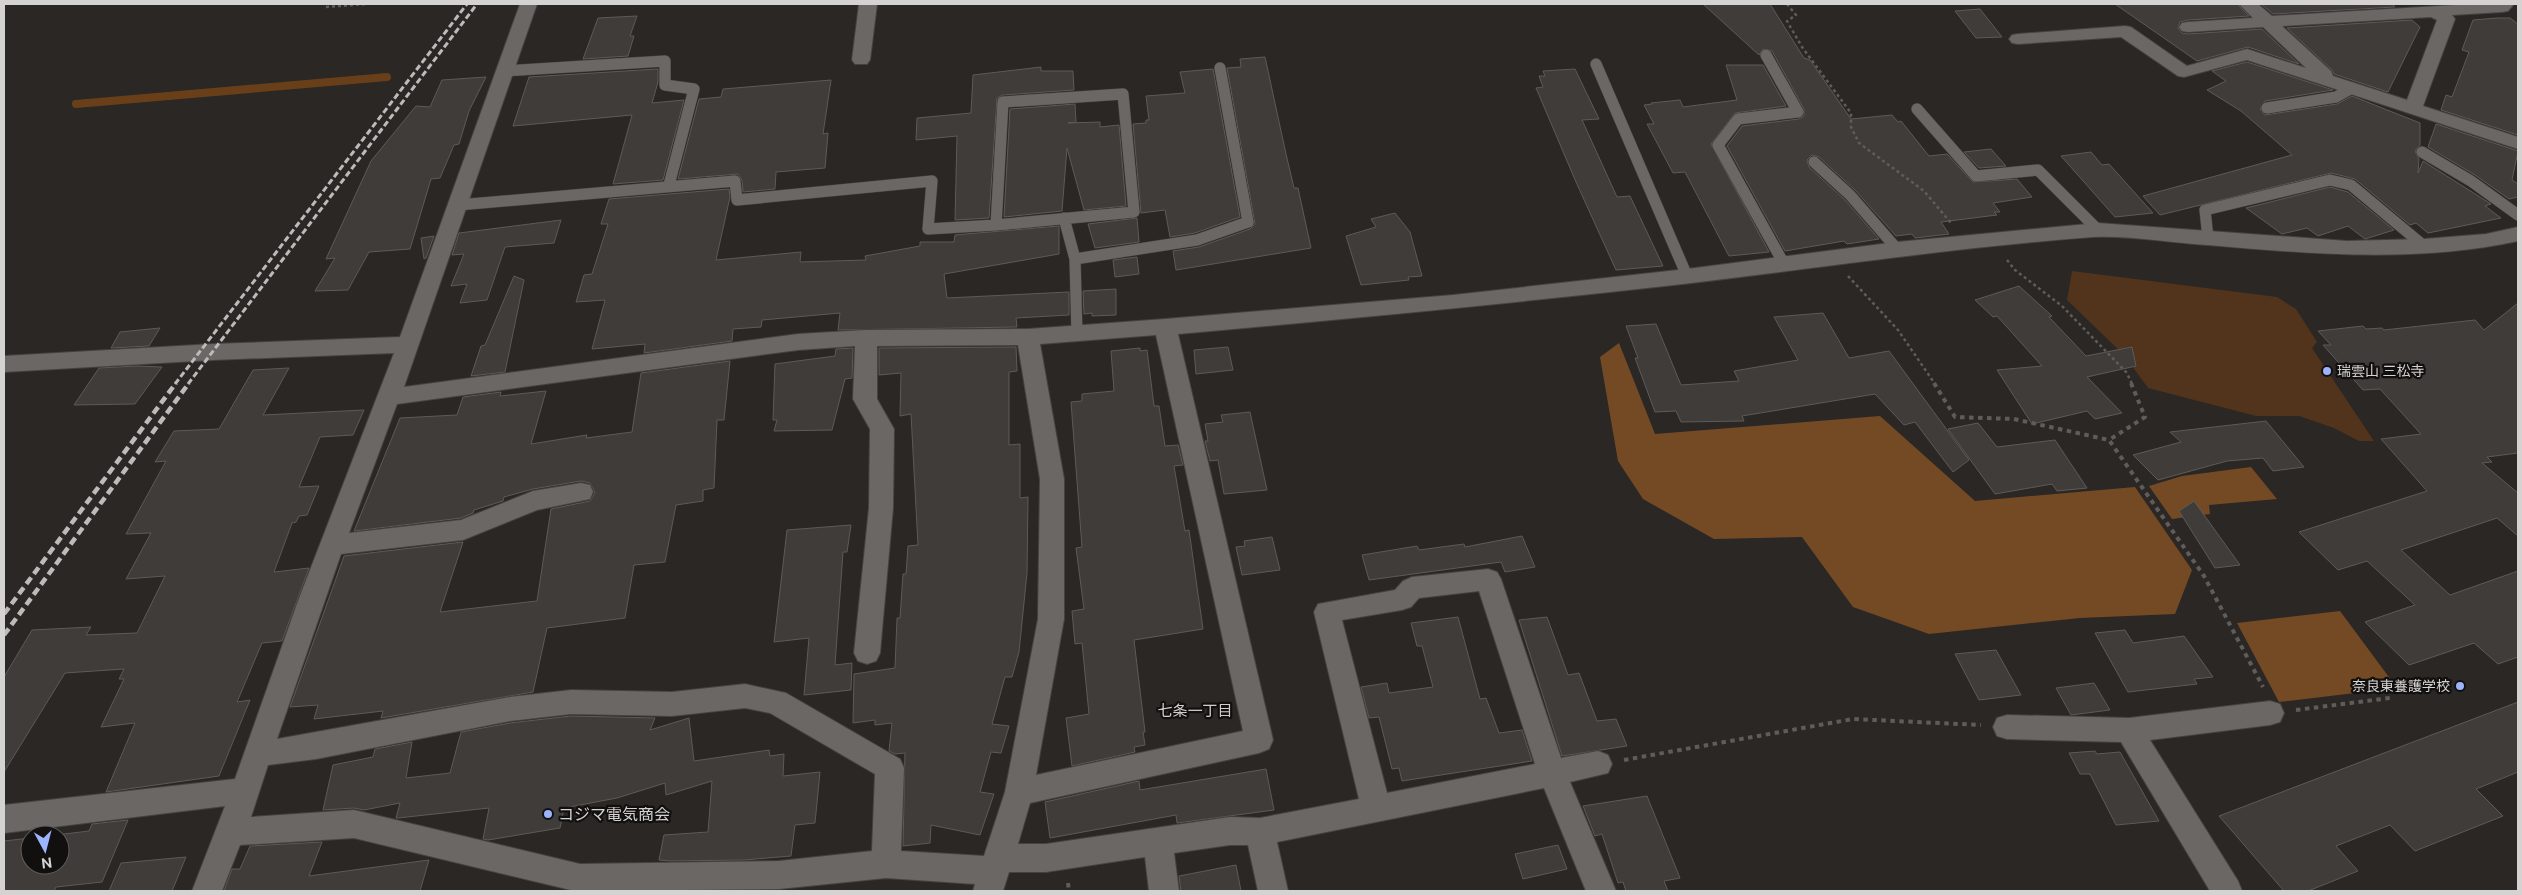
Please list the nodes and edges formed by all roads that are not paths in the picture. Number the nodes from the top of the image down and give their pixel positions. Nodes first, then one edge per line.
1 (528, 4) edge
2 (868, 4) edge
3 (2248, 4) edge
4 (2506, 4) edge
5 (2436, 12) junction
6 (2267, 22) junction
7 (2188, 27) dead end
8 (2018, 39) dead end
9 (1766, 55) dead end
10 (861, 60) dead end
11 (1596, 64) dead end
12 (1220, 68) dead end
13 (503, 70) junction
14 (2330, 80) junction
15 (2352, 88) junction
16 (2267, 108) dead end
17 (2413, 108) junction
18 (1917, 109) dead end
19 (2518, 143) edge
20 (2422, 152) dead end
21 (1814, 162) dead end
22 (669, 185) junction
23 (458, 205) junction
24 (2518, 216) edge
25 (1064, 218) junction
26 (996, 225) junction
27 (2098, 230) junction
28 (2518, 234) edge
29 (2208, 238) junction
30 (2424, 246) junction
31 (1898, 250) junction
32 (1075, 260) junction
33 (1784, 264) junction
34 (1687, 276) junction
35 (1165, 327) junction
36 (1077, 335) junction
37 (1028, 337) junction
38 (866, 338) junction
39 (408, 345) junction
40 (4, 364) edge
41 (389, 397) junction
42 (581, 492) dead end
43 (333, 545) junction
44 (867, 653) dead end
45 (2270, 713) road end
46 (2007, 727) road end
47 (2130, 730) junction
48 (256, 754) junction
49 (1598, 764) road end
50 (1552, 773) junction
51 (244, 791) junction
52 (1019, 792) junction
53 (1376, 808) junction
54 (4, 819) edge
55 (231, 832) junction
56 (1260, 832) junction
57 (1158, 842) junction
58 (886, 864) junction
59 (993, 873) edge
60 (207, 891) edge
61 (1164, 891) edge
62 (1273, 891) edge
63 (1601, 891) edge
64 (2227, 891) edge

1 - 13 street
2 - 10 street
3 - 6 street
4 - 5 street
5 - 6 street
5 - 17 street
6 - 7 street
6 - 14 street
8 - 14 street
9 - 33 lane
11 - 34 lane
12 - 32 lane
13 - 22 lane
13 - 23 street
14 - 15 street
15 - 16 lane
15 - 17 street
17 - 19 street
18 - 27 lane
20 - 24 lane
21 - 31 lane
22 - 23 lane
22 - 26 lane
23 - 39 street
25 - 26 lane
25 - 26 lane
25 - 32 lane
27 - 29 street
27 - 31 street
28 - 30 street
29 - 30 street
29 - 30 lane
31 - 33 street
32 - 36 lane
33 - 34 street
34 - 35 street
35 - 36 street
35 - 52 street
36 - 37 street
37 - 38 street
37 - 52 street
38 - 41 street
38 - 44 street
39 - 40 street
39 - 41 street
41 - 43 street
42 - 43 street
43 - 48 street
45 - 47 street
46 - 47 street
47 - 64 street
48 - 51 street
48 - 58 street
49 - 50 street
50 - 53 street
50 - 53 street
50 - 63 street
51 - 54 street
51 - 55 street
52 - 59 street
53 - 56 street
55 - 58 street
55 - 60 street
56 - 57 street
56 - 62 street
57 - 59 street
57 - 61 street
58 - 59 street

